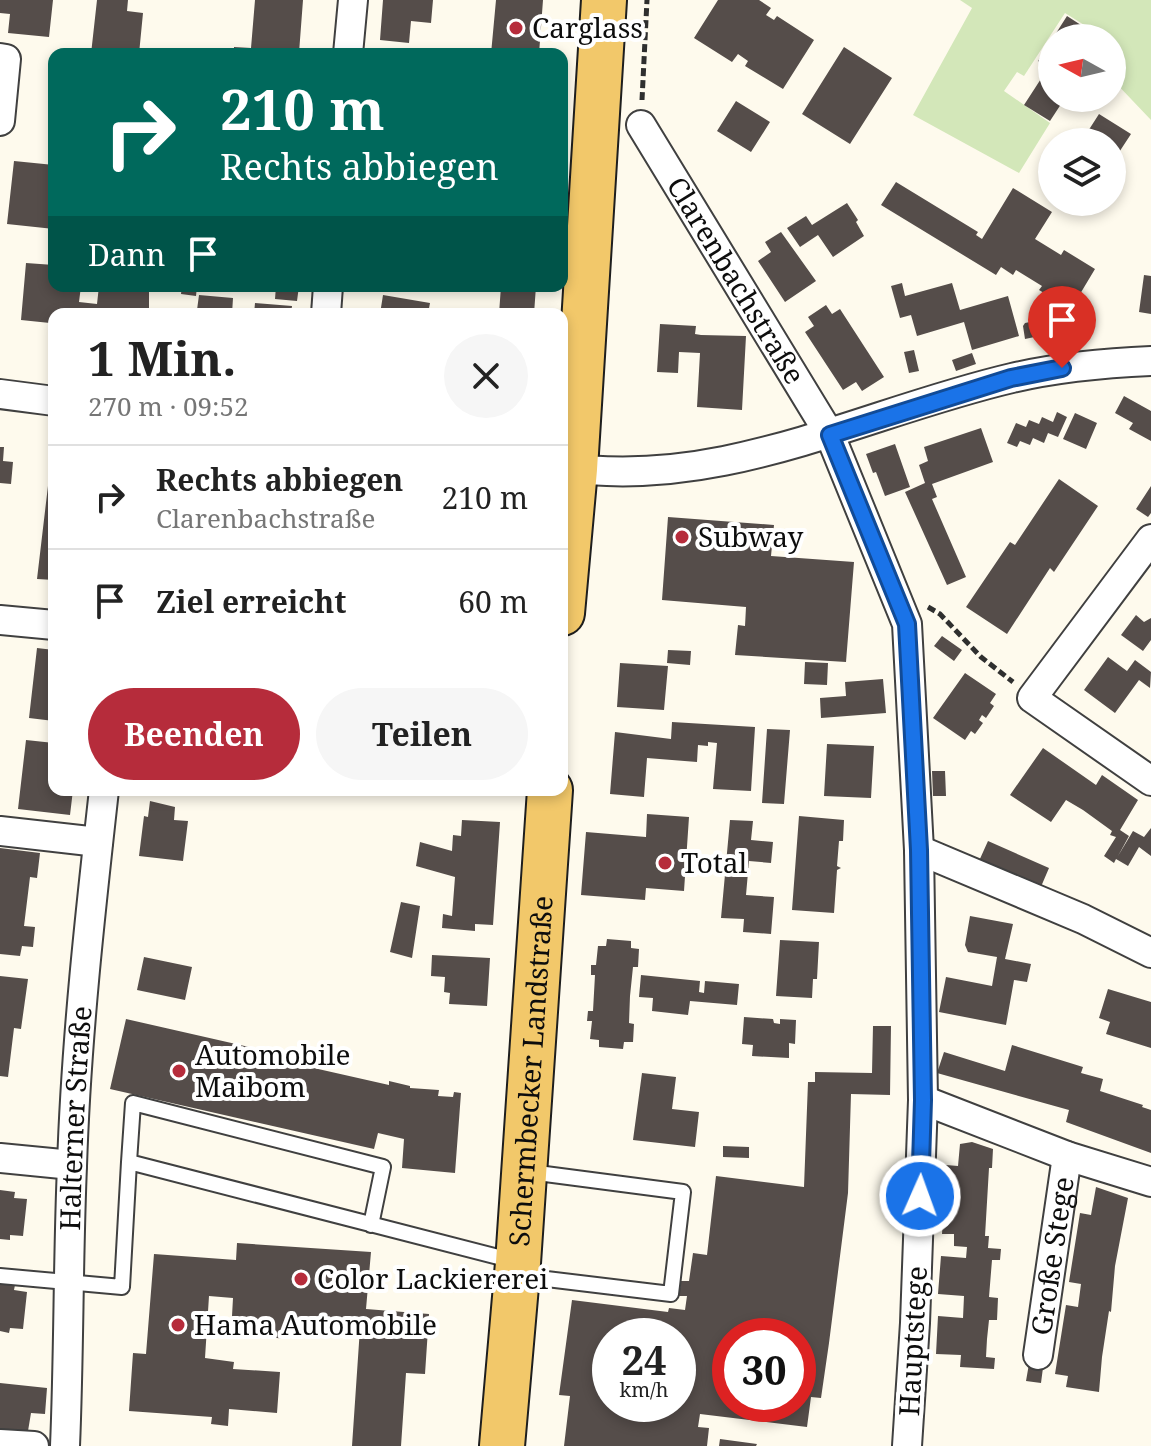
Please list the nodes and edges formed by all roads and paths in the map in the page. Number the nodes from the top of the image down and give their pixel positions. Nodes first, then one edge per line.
1 (353, 0) edge
2 (604, 0) edge
3 (647, 0) edge
4 (349, 48) edge
5 (0, 58) edge
6 (0, 121) edge
7 (641, 125) joint
8 (1151, 361) edge
9 (0, 394) edge
10 (48, 400) edge
11 (830, 435) junction
12 (569, 468) edge
13 (568, 489) edge
14 (1151, 539) edge
15 (894, 588) junction
16 (0, 620) edge
17 (48, 624) edge
18 (1032, 698) junction
19 (1151, 781) edge
20 (103, 796) edge
21 (550, 796) edge
22 (0, 831) edge
23 (98, 842) junction
24 (919, 850) junction
25 (1151, 953) edge
26 (923, 1100) junction
27 (1067, 1156) junction
28 (0, 1158) edge
29 (129, 1162) junction
30 (72, 1165) junction
31 (524, 1171) junction
32 (1151, 1182) edge
33 (371, 1225) junction
34 (518, 1269) junction
35 (0, 1276) edge
36 (70, 1283) junction
37 (1038, 1355) dead end
38 (0, 1444) edge
39 (34, 1446) edge
40 (65, 1446) edge
41 (502, 1446) edge
42 (907, 1446) edge

1 - 4 street
2 - 12 main road
3 - 7 path
5 - 6 street
7 - 11 street, Clarenbachstraße
8 - 11 street
9 - 10 street
11 - 12 street
11 - 15 street, Hauptstege
12 - 13 main road
14 - 18 street
15 - 18 path
15 - 24 street, Hauptstege
16 - 17 street
18 - 19 street
20 - 23 street, Halterner Straße
21 - 31 main road, Schermbecker Landstraße
22 - 23 street
23 - 30 street, Halterner Straße
24 - 25 street
24 - 26 street, Hauptstege
26 - 27 street, Große Stege
26 - 42 street, Hauptstege
27 - 32 street, Große Stege
27 - 37 street, Große Stege
28 - 30 street
29 - 33 lane
29 - 33 lane
29 - 36 lane
30 - 36 street, Halterner Straße
31 - 34 main road, Schermbecker Landstraße
31 - 34 lane
33 - 34 lane
34 - 41 main road, Schermbecker Landstraße
35 - 36 lane
36 - 40 street, Halterner Straße
38 - 39 street

